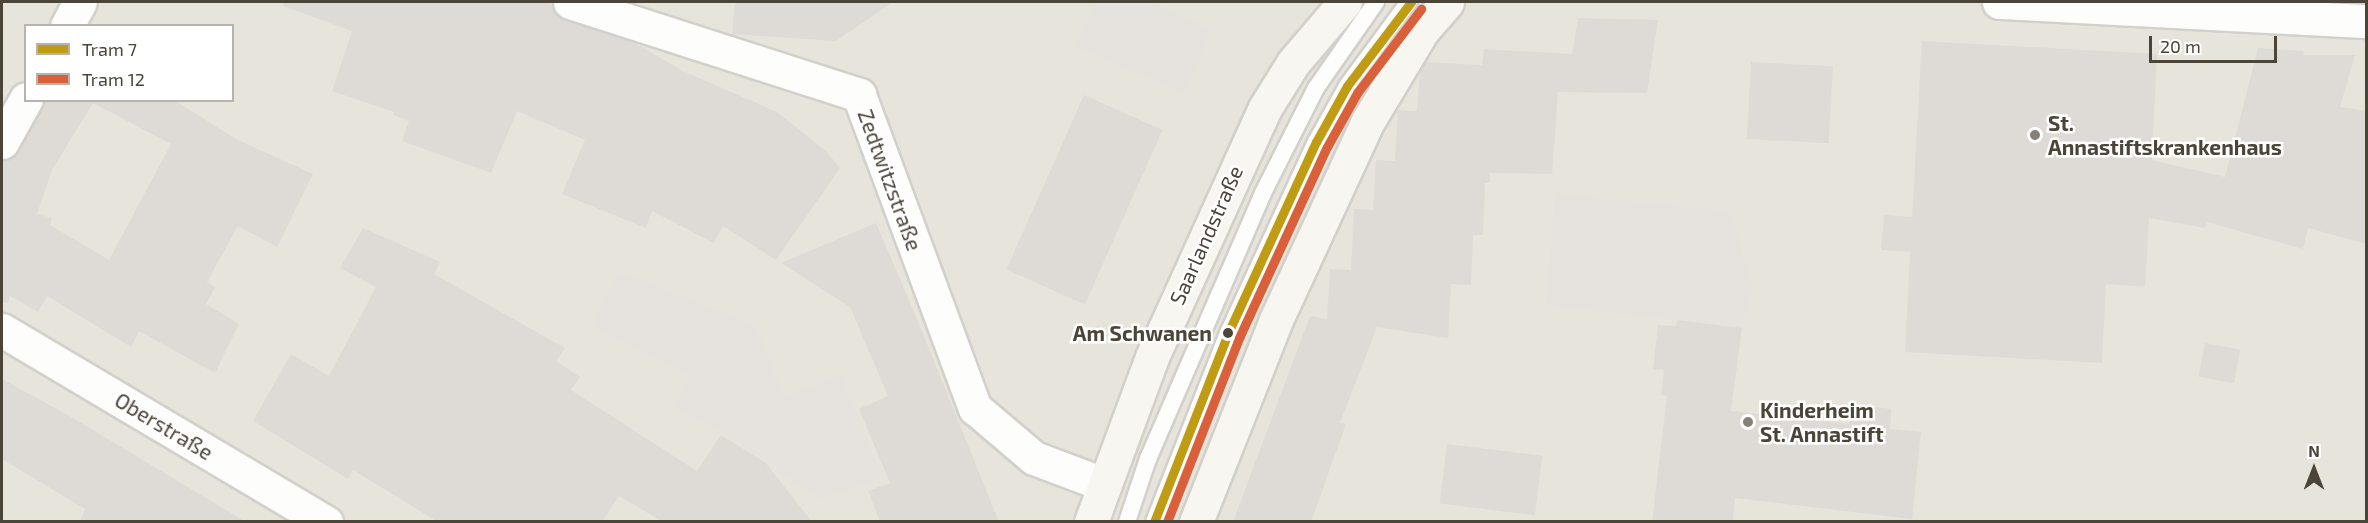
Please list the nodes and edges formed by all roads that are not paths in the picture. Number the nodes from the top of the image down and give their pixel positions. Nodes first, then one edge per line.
1 (80, 2) edge
2 (1345, 2) edge
3 (1376, 2) edge
4 (1409, 2) edge
5 (1447, 2) edge
6 (1999, 2) edge
7 (585, 4) edge
8 (2367, 21) edge
9 (67, 24) edge
10 (24, 102) edge
11 (2, 142) edge
12 (2, 330) edge
13 (1103, 484) junction
14 (326, 522) edge
15 (1091, 522) edge
16 (1127, 522) edge
17 (1154, 522) edge
18 (1196, 522) edge

1 - 9 street
2 - 13 street, Saarlandstraße
3 - 16 lane
4 - 17 lane
5 - 18 street
6 - 8 street
7 - 13 street, Zedtwitzstraße
10 - 11 street
12 - 14 street, Oberstraße
13 - 15 street, Saarlandstraße

